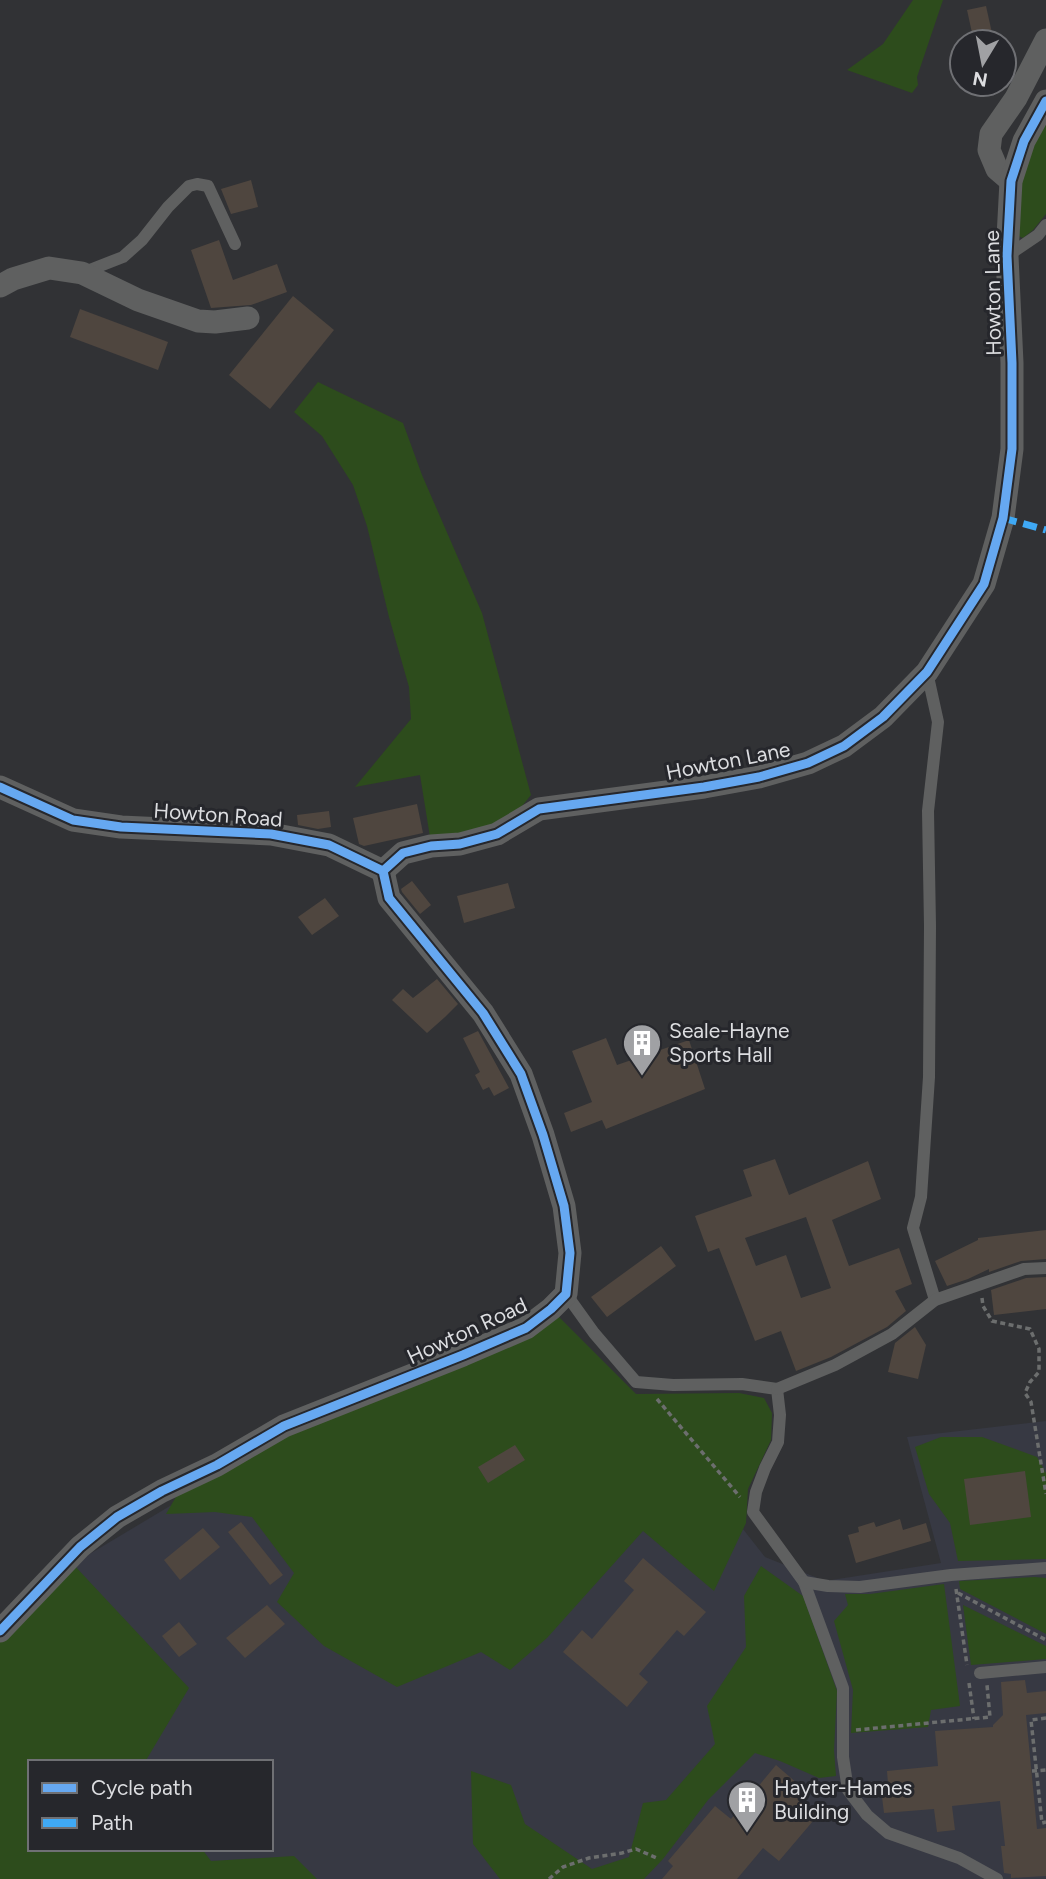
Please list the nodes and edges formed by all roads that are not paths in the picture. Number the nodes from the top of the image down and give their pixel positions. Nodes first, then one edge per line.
1 (1046, 40) edge
2 (1046, 101) edge
3 (1011, 181) junction
4 (1046, 225) edge
5 (235, 244) dead end
6 (1007, 256) junction
7 (82, 273) junction
8 (0, 286) edge
9 (248, 318) dead end
10 (927, 672) junction
11 (0, 787) edge
12 (383, 871) junction
13 (1046, 1268) edge
14 (566, 1294) junction
15 (935, 1300) junction
16 (777, 1389) junction
17 (1046, 1567) edge
18 (804, 1582) junction
19 (0, 1631) edge
20 (1046, 1667) edge
21 (977, 1671) road end
22 (997, 1879) edge

1 - 3 street
2 - 3 street, Howton Lane
3 - 6 street, Howton Lane
4 - 6 lane
5 - 7 lane
6 - 10 street, Howton Lane
7 - 8 street
7 - 9 street
10 - 12 street, Howton Lane
10 - 15 lane
11 - 12 street, Howton Road
12 - 14 street
13 - 15 lane
14 - 16 lane
14 - 19 street, Howton Road
15 - 16 lane
16 - 18 lane
17 - 18 lane
18 - 22 lane
20 - 21 lane

